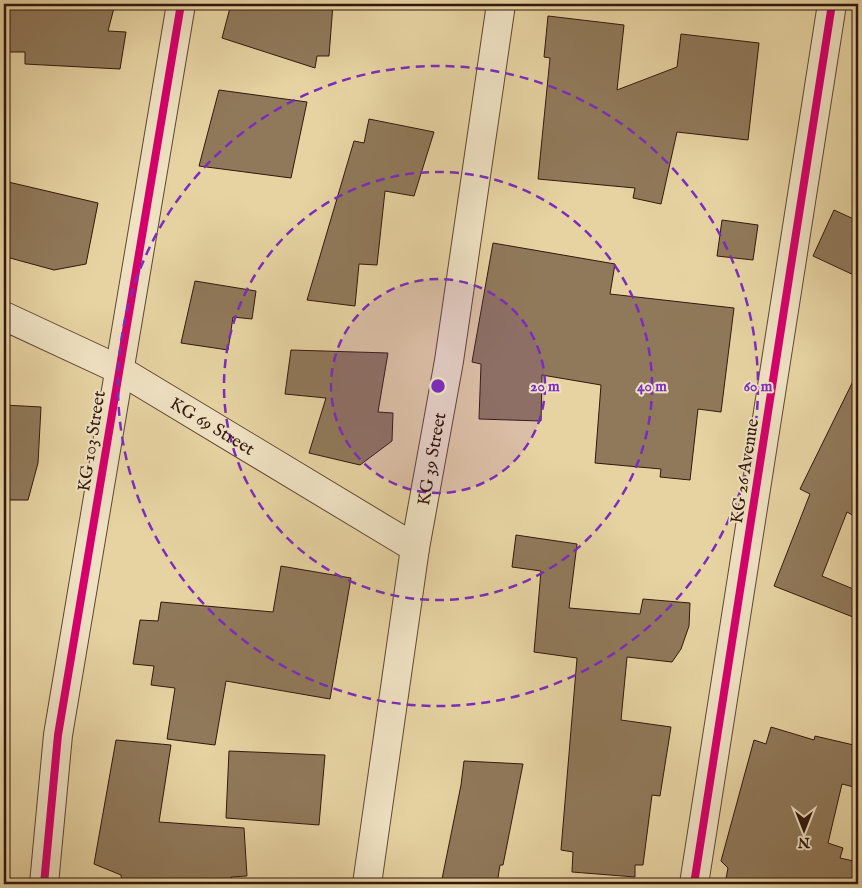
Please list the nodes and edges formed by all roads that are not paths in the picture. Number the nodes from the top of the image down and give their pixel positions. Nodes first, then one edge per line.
1 (181, 4) edge
2 (500, 4) edge
3 (832, 4) edge
4 (4, 316) edge
5 (118, 369) junction
6 (415, 548) junction
7 (44, 884) edge
8 (367, 884) edge
9 (694, 884) edge

1 - 5 street, KG 103 Street
2 - 6 street, KG 39 Street
3 - 9 street, KG 26 Avenue
4 - 5 street, KG 69 Street
5 - 6 street, KG 69 Street
5 - 7 street, KG 103 Street
6 - 8 street, KG 39 Street

